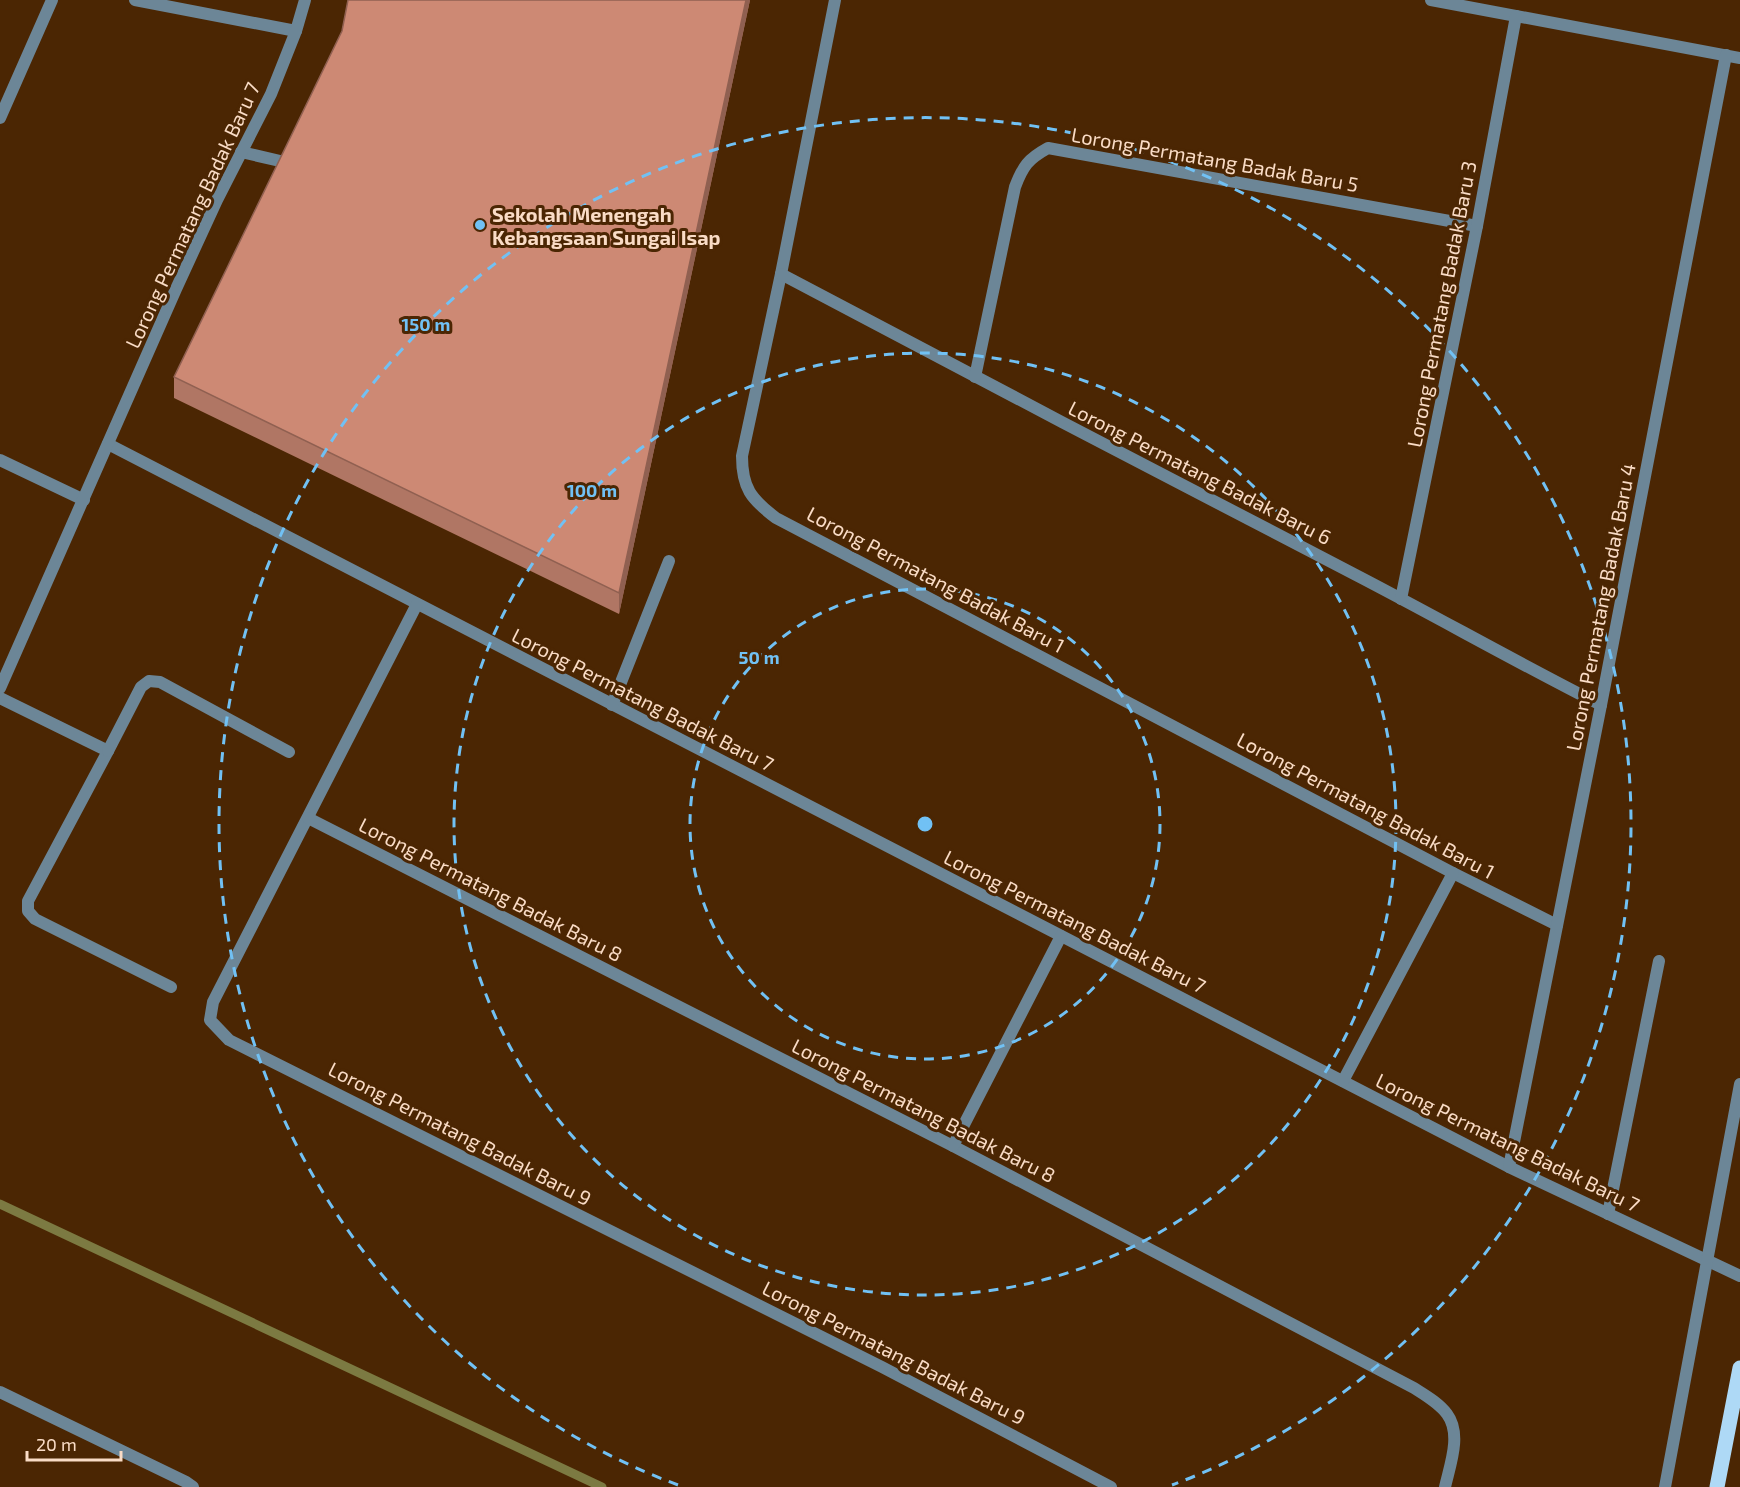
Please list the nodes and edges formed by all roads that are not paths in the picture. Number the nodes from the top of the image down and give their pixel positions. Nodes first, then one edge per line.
1 (52, 0) edge
2 (135, 0) edge
3 (305, 0) edge
4 (835, 0) edge
5 (1431, 0) edge
6 (1516, 16) junction
7 (296, 31) junction
8 (1726, 55) junction
9 (1740, 58) edge
10 (0, 118) edge
11 (241, 152) junction
12 (304, 166) edge
13 (1477, 226) junction
14 (781, 274) junction
15 (975, 377) junction
16 (108, 444) junction
17 (0, 460) edge
18 (84, 500) junction
19 (669, 561) dead end
20 (1401, 599) junction
21 (417, 604) junction
22 (0, 688) edge
23 (0, 698) edge
24 (612, 705) junction
25 (1601, 705) junction
26 (108, 751) junction
27 (289, 752) dead end
28 (309, 818) junction
29 (1453, 873) junction
30 (1557, 925) junction
31 (1061, 936) junction
32 (1659, 962) dead end
33 (171, 987) dead end
34 (1343, 1081) junction
35 (1740, 1084) edge
36 (953, 1146) junction
37 (1509, 1167) junction
38 (1608, 1214) junction
39 (1707, 1261) junction
40 (1740, 1276) edge
41 (1740, 1368) edge
42 (1738, 1388) edge
43 (0, 1392) edge
44 (193, 1487) edge
45 (1111, 1487) edge
46 (1444, 1487) edge
47 (1665, 1487) edge
48 (1717, 1487) edge

1 - 10 street
2 - 7 street
3 - 7 street, Lorong Permatang Badak Baru 7
4 - 14 street, Lorong Permatang Badak Baru 1
5 - 6 street
6 - 8 street
6 - 13 street, Lorong Permatang Badak Baru 3
7 - 11 street, Lorong Permatang Badak Baru 7
8 - 9 street
8 - 25 street, Lorong Permatang Badak Baru 4
11 - 12 street
11 - 16 street, Lorong Permatang Badak Baru 7
13 - 15 street, Lorong Permatang Badak Baru 5
13 - 20 street, Lorong Permatang Badak Baru 3
14 - 15 street, Lorong Permatang Badak Baru 6
14 - 29 street, Lorong Permatang Badak Baru 1
15 - 20 street, Lorong Permatang Badak Baru 6
16 - 18 street, Lorong Permatang Badak Baru 7
16 - 21 street, Lorong Permatang Badak Baru 7
17 - 18 street
18 - 22 street, Lorong Permatang Badak Baru 7
19 - 24 street
20 - 25 street, Lorong Permatang Badak Baru 6
21 - 24 street, Lorong Permatang Badak Baru 7
21 - 28 street, Lorong Permatang Badak Baru 9
23 - 26 street
24 - 31 street, Lorong Permatang Badak Baru 7
25 - 30 street, Lorong Permatang Badak Baru 4
26 - 27 street
26 - 33 street
28 - 36 street, Lorong Permatang Badak Baru 8
28 - 45 street, Lorong Permatang Badak Baru 9
29 - 30 street, Lorong Permatang Badak Baru 1
29 - 34 street
30 - 37 street, Lorong Permatang Badak Baru 4
31 - 34 street, Lorong Permatang Badak Baru 7
31 - 36 street
32 - 38 street
34 - 37 street, Lorong Permatang Badak Baru 7
35 - 39 street
36 - 46 street, Lorong Permatang Badak Baru 8
37 - 38 street, Lorong Permatang Badak Baru 7
38 - 39 street, Lorong Permatang Badak Baru 7
39 - 40 street, Lorong Permatang Badak Baru 7
39 - 47 street
41 - 42 main road
42 - 48 main road
43 - 44 street

